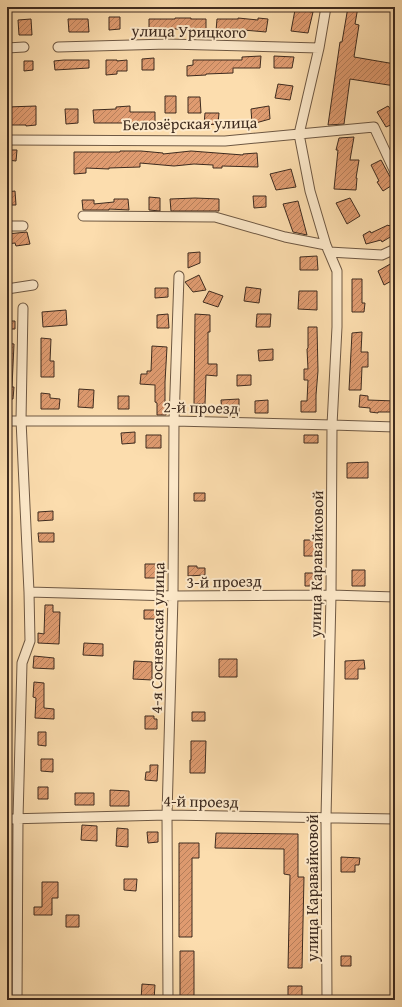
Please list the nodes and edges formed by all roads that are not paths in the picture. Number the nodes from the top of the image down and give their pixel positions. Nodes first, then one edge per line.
1 (326, 7) edge
2 (24, 47) dead end
3 (58, 47) dead end
4 (7, 48) edge
5 (319, 48) junction
6 (299, 134) junction
7 (7, 140) edge
8 (395, 172) edge
9 (83, 216) dead end
10 (7, 226) edge
11 (23, 226) dead end
12 (327, 249) junction
13 (395, 249) edge
14 (179, 276) dead end
15 (33, 285) dead end
16 (7, 289) edge
17 (23, 308) dead end
18 (7, 420) edge
19 (22, 420) junction
20 (174, 422) junction
21 (332, 424) junction
22 (395, 427) edge
23 (29, 592) junction
24 (331, 594) junction
25 (173, 596) junction
26 (395, 597) edge
27 (167, 815) junction
28 (326, 818) junction
29 (7, 819) edge
30 (18, 819) junction
31 (395, 819) edge
32 (18, 1000) edge
33 (168, 1000) edge
34 (327, 1000) edge

1 - 5 street
2 - 4 street
3 - 5 street, улица Урицкого
5 - 6 street
6 - 7 street, Белозёрская улица
6 - 8 street, Белозёрская улица
6 - 12 street, улица Каравайковой
9 - 12 street
10 - 11 street
12 - 13 street
12 - 21 street, улица Каравайковой
14 - 20 street, 4-я Сосневская улица
15 - 16 street
17 - 19 street
18 - 19 street, 2-й проезд
19 - 20 street, 2-й проезд
19 - 23 street
20 - 21 street, 2-й проезд
20 - 25 street, 4-я Сосневская улица
21 - 22 street, 2-й проезд
21 - 24 street, улица Каравайковой
23 - 25 street, 3-й проезд
23 - 30 street
24 - 25 street, 3-й проезд
24 - 26 street, 3-й проезд
24 - 28 street, улица Каравайковой
25 - 27 street, 4-я Сосневская улица
27 - 28 street, 4-й проезд
27 - 30 street, 4-й проезд
27 - 33 street, 4-я Сосневская улица
28 - 31 street, 4-й проезд
28 - 34 street, улица Каравайковой
29 - 30 street, 4-й проезд
30 - 32 street

